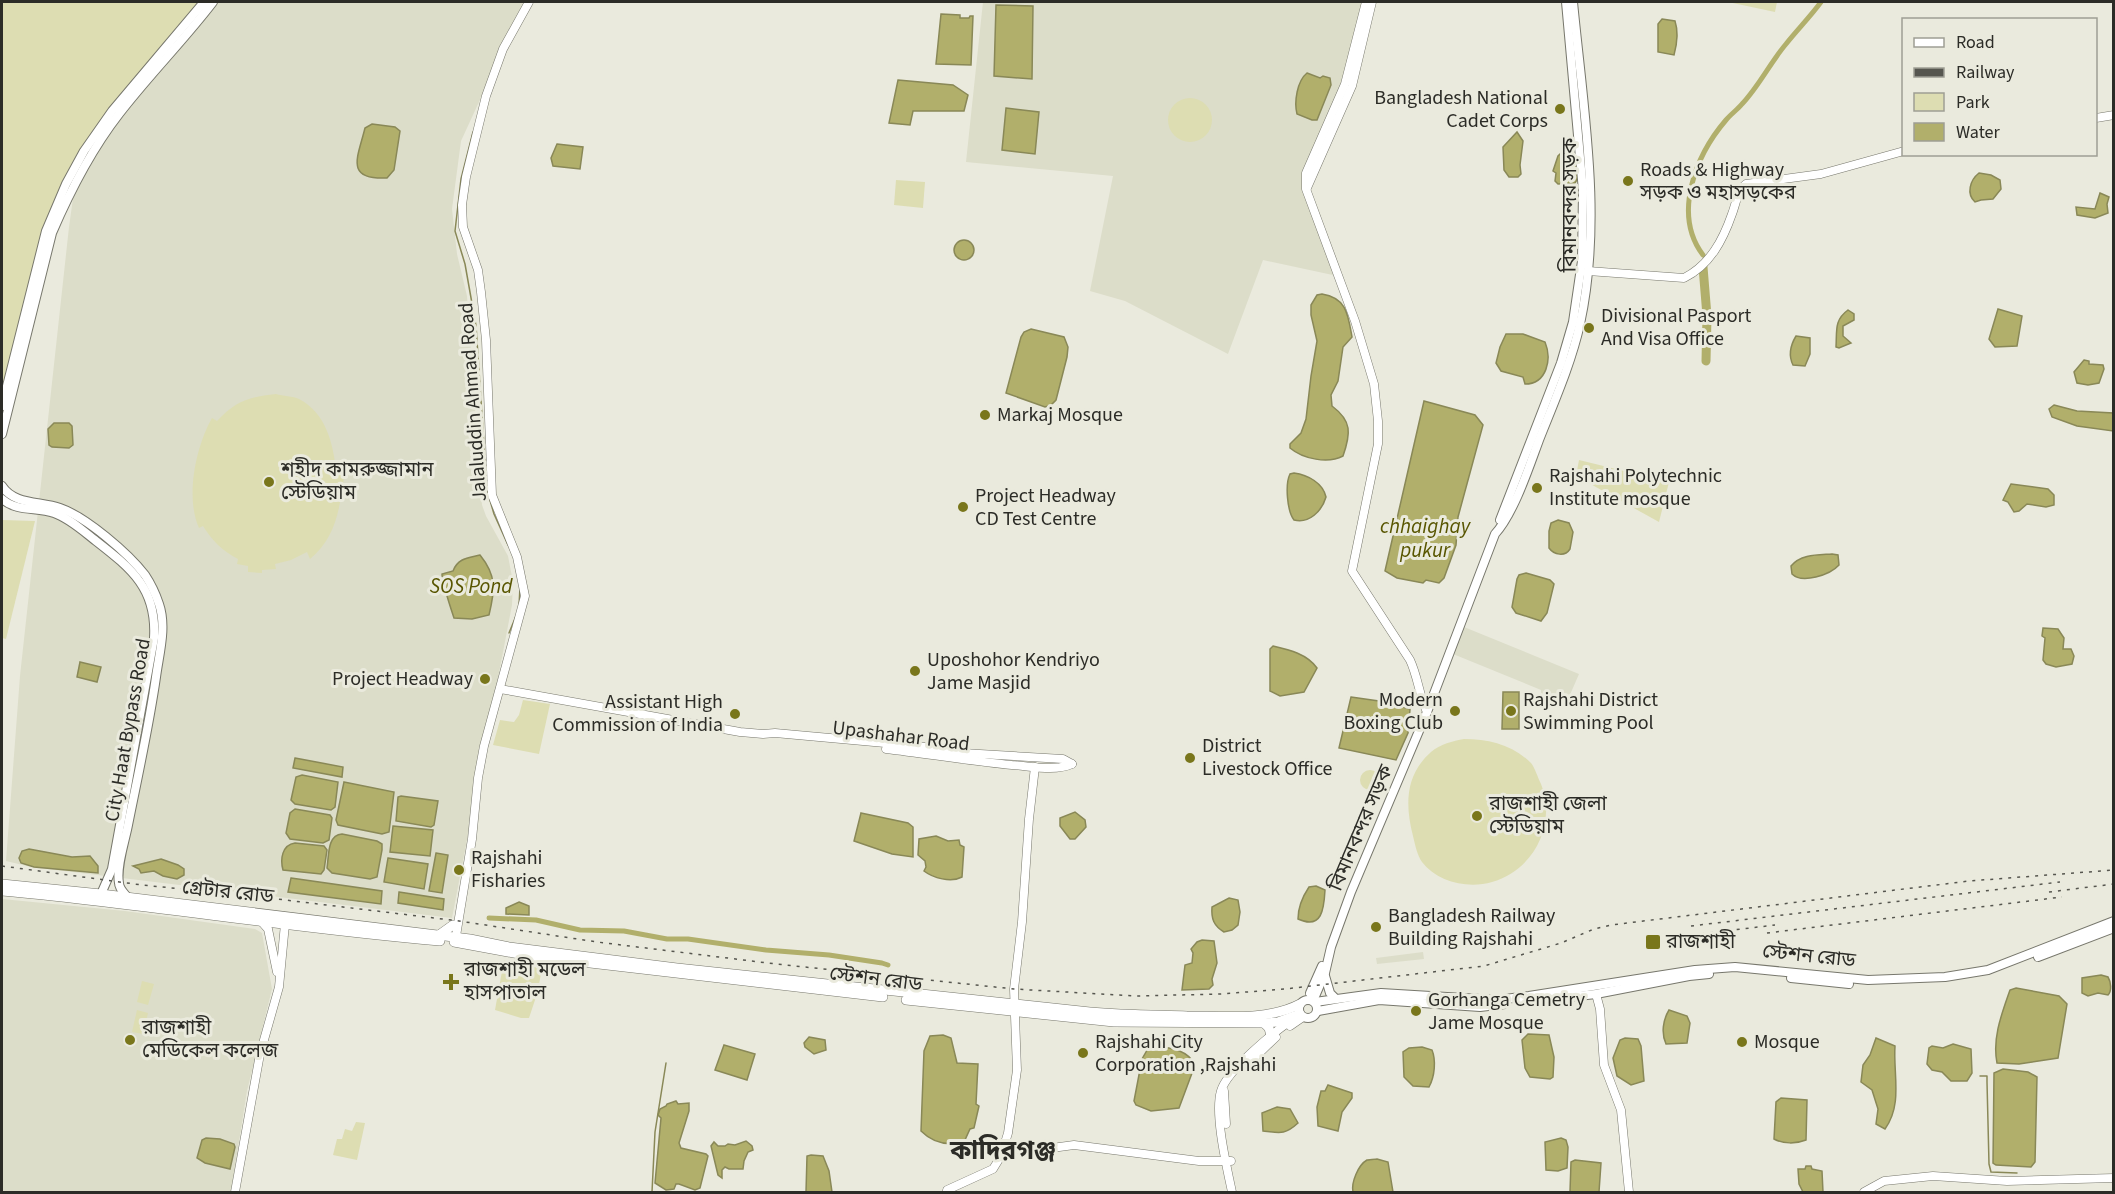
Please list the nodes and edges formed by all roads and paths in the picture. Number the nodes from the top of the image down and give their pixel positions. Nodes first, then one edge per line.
1 (204, 2) edge
2 (213, 2) edge
3 (530, 2) edge
4 (1366, 2) edge
5 (1371, 2) edge
6 (1566, 2) edge
7 (1573, 2) edge
8 (2114, 115) edge
9 (2097, 118) edge
10 (1902, 153) edge
11 (1306, 189) junction
12 (1588, 271) junction
13 (2, 406) edge
14 (2, 434) edge
15 (2, 486) edge
16 (2, 499) edge
17 (1496, 534) junction
18 (500, 688) junction
19 (1426, 712) junction
20 (763, 734) junction
21 (1035, 767) junction
22 (119, 849) junction
23 (2, 885) edge
24 (2, 891) edge
25 (101, 894) junction
26 (128, 898) junction
27 (261, 921) junction
28 (2114, 921) edge
29 (285, 924) junction
30 (455, 925) junction
31 (2114, 928) edge
32 (439, 935) junction
33 (455, 939) junction
34 (1331, 947) junction
35 (1325, 973) junction
36 (279, 985) junction
37 (1596, 994) junction
38 (1336, 999) junction
39 (1015, 1008) junction
40 (1307, 1008) junction
41 (1264, 1023) junction
42 (1271, 1036) junction
43 (1003, 1149) junction
44 (1228, 1162) junction
45 (2114, 1178) edge
46 (236, 1192) edge
47 (947, 1192) edge
48 (1234, 1192) edge
49 (1629, 1192) edge
50 (1864, 1192) edge

1 - 13 main road
2 - 14 main road
3 - 18 street, Jalaluddin Ahmad Road
4 - 11 street
5 - 11 street
6 - 17 main road, বিমানবন্দর সড়ক
7 - 12 main road, বিমানবন্দর সড়ক
8 - 9 street
10 - 12 street
11 - 19 street
12 - 17 main road, বিমানবন্দর সড়ক
15 - 22 main road, City Haat Bypass Road
16 - 22 main road, City Haat Bypass Road
17 - 19 main road, বিমানবন্দর সড়ক
18 - 20 street
18 - 30 street, Jalaluddin Ahmad Road
19 - 34 main road, বিমানবন্দর সড়ক
20 - 21 street, Upashahar Road
20 - 21 street, Upashahar Road
21 - 39 street
22 - 25 main road
22 - 26 main road
23 - 25 highway, গ্রেটার রোড
24 - 27 highway
25 - 26 highway, গ্রেটার রোড
26 - 32 highway, গ্রেটার রোড
27 - 29 highway
27 - 36 street
28 - 38 main road, স্টেশন রোড
29 - 33 highway
29 - 36 street
30 - 32 highway
30 - 33 street, Jalaluddin Ahmad Road
30 - 33 highway
31 - 37 main road, স্টেশন রোড
32 - 33 highway, গ্রেটার রোড
33 - 39 highway, স্টেশন রোড
34 - 35 main road, বিমানবন্দর সড়ক
34 - 40 main road
35 - 38 main road
35 - 40 main road, বিমানবন্দর সড়ক
36 - 46 street
37 - 40 main road, স্টেশন রোড
37 - 49 street
38 - 40 main road, স্টেশন রোড
39 - 40 highway, স্টেশন রোড
39 - 41 highway, স্টেশন রোড
39 - 43 street
40 - 41 highway, স্টেশন রোড
40 - 42 street
40 - 44 street
41 - 42 highway
42 - 44 street
43 - 44 street
43 - 47 street
44 - 48 street
45 - 50 street

